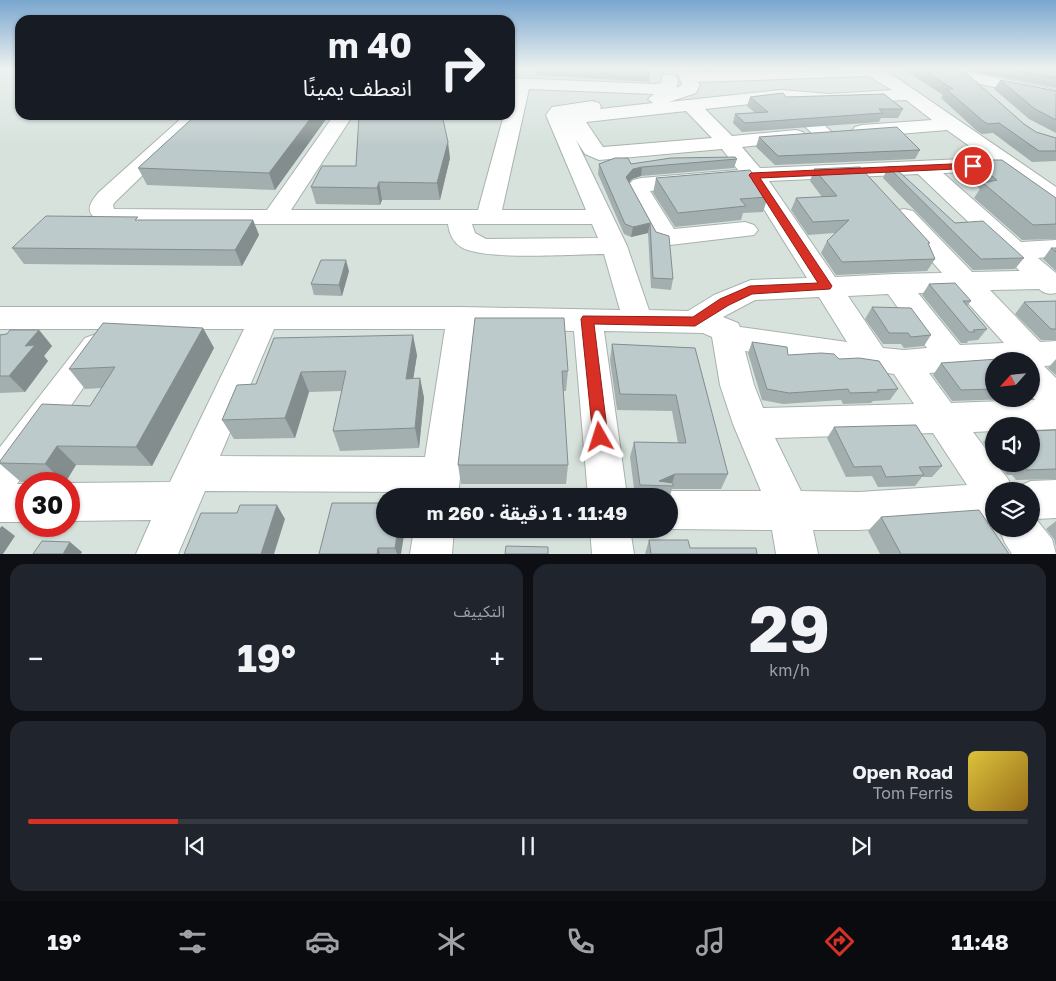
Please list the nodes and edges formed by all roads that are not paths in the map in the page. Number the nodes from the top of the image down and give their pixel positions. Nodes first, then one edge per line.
1 (672, 95) edge
2 (781, 95) junction
3 (908, 95) joint
4 (987, 95) edge
5 (990, 98) edge
6 (691, 105) junction
7 (191, 120) edge
8 (341, 120) edge
9 (508, 120) edge
10 (950, 124) junction
11 (895, 128) junction
12 (648, 133) junction
13 (824, 134) junction
14 (726, 141) junction
15 (932, 168) junction
16 (1013, 168) junction
17 (862, 171) junction
18 (754, 175) junction
19 (1056, 181) edge
20 (666, 183) junction
21 (1056, 198) edge
22 (459, 216) junction
23 (488, 216) junction
24 (274, 217) junction
25 (601, 217) junction
26 (745, 230) dead end
27 (614, 246) junction
28 (1056, 248) edge
29 (1014, 251) junction
30 (965, 282) junction
31 (894, 283) junction
32 (1051, 284) edge
33 (826, 286) junction
34 (117, 317) junction
35 (0, 318) edge
36 (264, 318) junction
37 (462, 318) junction
38 (588, 319) junction
39 (638, 320) junction
40 (695, 321) junction
41 (727, 337) junction
42 (1025, 352) edge
43 (952, 358) junction
44 (985, 359) edge
45 (888, 361) junction
46 (1040, 373) edge
47 (1056, 400) edge
48 (1056, 414) edge
49 (943, 418) junction
50 (751, 424) junction
51 (0, 477) edge
52 (987, 482) edge
53 (440, 486) edge
54 (187, 487) junction
55 (606, 488) edge
56 (1056, 499) edge
57 (1040, 500) edge
58 (80, 501) edge
59 (0, 503) edge
60 (15, 503) edge
61 (985, 503) edge
62 (678, 510) edge
63 (790, 510) junction
64 (1025, 537) edge
65 (433, 538) edge
66 (611, 538) edge
67 (157, 554) edge
68 (431, 554) edge
69 (613, 554) edge
70 (797, 554) edge
71 (1037, 554) edge

1 - 25 street
2 - 3 street
2 - 6 street
2 - 13 street
3 - 10 street
4 - 5 street
6 - 12 street
6 - 14 street
7 - 24 street
8 - 24 street
9 - 23 street
10 - 11 street
10 - 16 street
11 - 13 street
11 - 15 street
12 - 14 street
12 - 20 street
13 - 14 street
14 - 18 street
15 - 16 street
15 - 17 street
15 - 29 street
16 - 19 street
16 - 21 street
17 - 18 street
17 - 30 street
18 - 20 street
18 - 33 street
20 - 26 street
22 - 23 street
22 - 24 street
22 - 27 street
23 - 25 street
25 - 27 street
27 - 39 street
28 - 29 street
29 - 32 street
30 - 31 street
30 - 32 street
30 - 42 street
31 - 33 street
31 - 43 street
33 - 40 street
33 - 45 street
34 - 35 street
34 - 36 street
34 - 51 street
36 - 37 street
36 - 54 street
37 - 38 street
37 - 53 street
38 - 39 street
38 - 55 street
39 - 40 street
40 - 41 street
41 - 45 street
41 - 50 street
43 - 44 street
43 - 45 street
45 - 49 street
46 - 47 street
48 - 49 street
49 - 50 street
49 - 52 street
50 - 63 street
53 - 54 street
54 - 58 street
54 - 67 street
56 - 57 street
59 - 60 street
61 - 63 street
62 - 63 street
63 - 70 street
64 - 71 street
65 - 68 street
66 - 69 street

